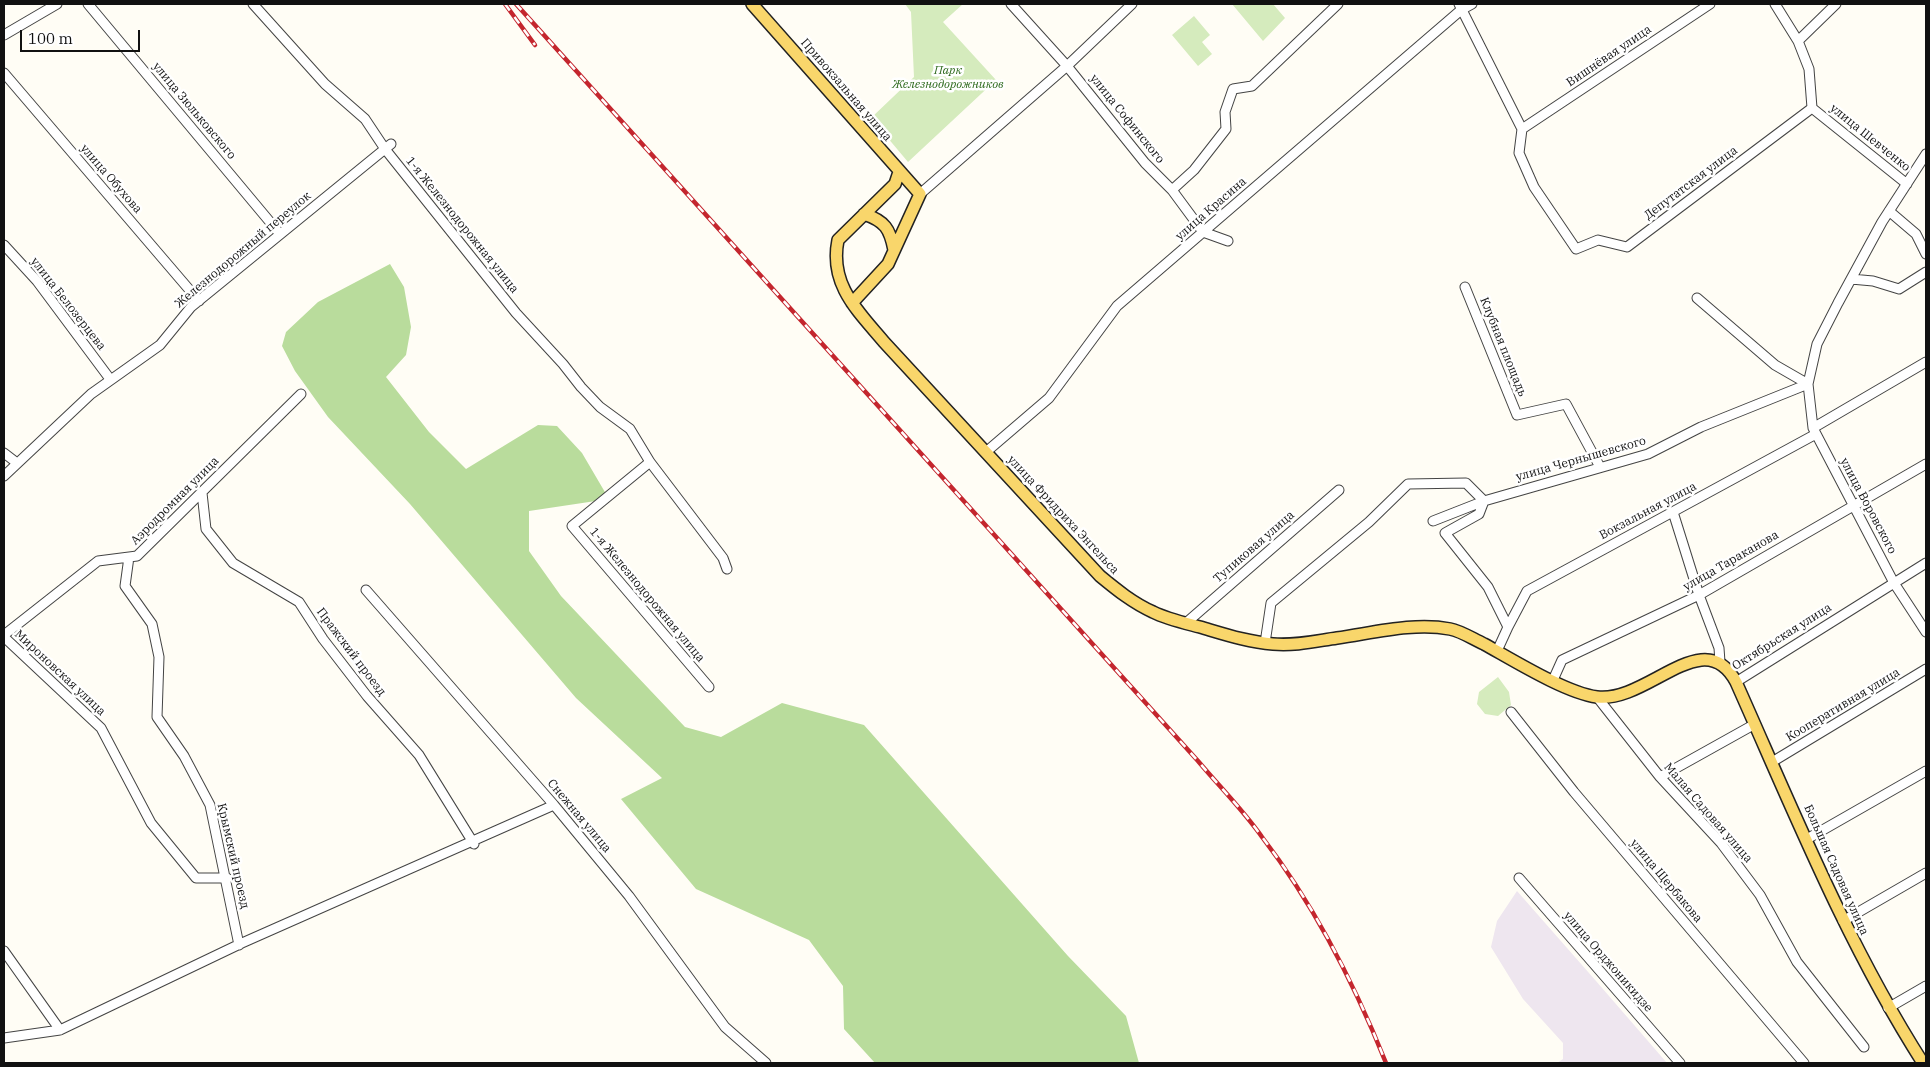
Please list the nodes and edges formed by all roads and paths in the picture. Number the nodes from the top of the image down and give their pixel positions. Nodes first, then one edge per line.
1 (57, 4) edge
2 (88, 4) edge
3 (253, 4) edge
4 (752, 4) edge
5 (1011, 4) edge
6 (1132, 4) edge
7 (1338, 4) edge
8 (1472, 4) edge
9 (1710, 4) edge
10 (1775, 4) edge
11 (1836, 4) edge
12 (1460, 7) edge
13 (4, 35) edge
14 (1798, 41) junction
15 (1067, 66) junction
16 (4, 72) edge
17 (1812, 108) junction
18 (1522, 129) junction
19 (388, 146) junction
20 (1926, 154) edge
21 (898, 172) junction
22 (1907, 184) junction
23 (1172, 190) junction
24 (920, 194) junction
25 (1889, 211) junction
26 (864, 214) junction
27 (1203, 232) junction
28 (280, 234) junction
29 (1228, 241) dead end
30 (4, 245) edge
31 (894, 250) junction
32 (1926, 254) edge
33 (1926, 272) edge
34 (1851, 280) junction
35 (1465, 287) dead end
36 (1697, 298) dead end
37 (199, 301) junction
38 (852, 304) junction
39 (1926, 362) edge
40 (110, 379) junction
41 (1808, 384) junction
42 (301, 394) dead end
43 (1815, 431) junction
44 (986, 452) junction
45 (4, 453) edge
46 (650, 462) junction
47 (17, 463) junction
48 (1926, 464) edge
49 (1600, 467) junction
50 (4, 476) edge
51 (1339, 490) dead end
52 (202, 492) junction
53 (1484, 501) junction
54 (1853, 504) junction
55 (1673, 512) junction
56 (1433, 521) dead end
57 (129, 557) junction
58 (1926, 564) edge
59 (727, 569) dead end
60 (1894, 583) junction
61 (366, 590) dead end
62 (1699, 595) junction
63 (1186, 623) junction
64 (1508, 627) junction
65 (1926, 632) edge
66 (4, 636) edge
67 (1265, 643) junction
68 (1497, 651) junction
69 (1720, 662) junction
70 (1926, 669) edge
71 (1553, 680) junction
72 (1736, 682) junction
73 (709, 687) dead end
74 (1597, 697) junction
75 (1511, 712) dead end
76 (1755, 724) junction
77 (1772, 762) junction
78 (1926, 771) edge
79 (1660, 777) junction
80 (554, 805) junction
81 (1807, 839) junction
82 (473, 843) junction
83 (1926, 873) edge
84 (227, 878) junction
85 (1519, 878) dead end
86 (1843, 921) junction
87 (239, 945) junction
88 (4, 951) edge
89 (1926, 986) edge
90 (1888, 1008) junction
91 (60, 1030) junction
92 (5, 1036) edge
93 (1864, 1047) dead end
94 (766, 1063) edge
95 (1680, 1063) edge
96 (1804, 1063) edge
97 (1923, 1063) edge

1 - 13 street
2 - 28 street, улица Зюльковского
3 - 19 street, 1-я Железнодорожная улица
4 - 21 main road, Привокзальная улица
5 - 15 street, улица Софинского
6 - 15 street
7 - 23 street
8 - 12 street, улица Красина
9 - 18 street, Вишнёвая улица
10 - 14 street, улица Шевченко
11 - 14 street
12 - 18 street
12 - 27 street, улица Красина
14 - 17 street, улица Шевченко
15 - 23 street, улица Софинского
15 - 24 street
16 - 37 street, улица Обухова
17 - 18 street, Депутатская улица
17 - 22 street, улица Шевченко
19 - 28 street, Железнодорожный переулок
19 - 46 street, 1-я Железнодорожная улица
20 - 22 street
21 - 24 main road, Привокзальная улица
21 - 26 main road, улица Фридриха Энгельса
22 - 25 street
23 - 27 street, улица Софинского
24 - 31 main road
25 - 32 street
25 - 34 street
26 - 31 main road
26 - 38 main road, улица Фридриха Энгельса
27 - 29 street
27 - 44 street, улица Красина
28 - 37 street, Железнодорожный переулок
30 - 40 street, улица Белозерцева
31 - 38 main road
33 - 34 street
34 - 41 street
35 - 49 street, Клубная площадь
36 - 41 street
37 - 40 street, Железнодорожный переулок
38 - 44 main road, улица Фридриха Энгельса
39 - 43 street, Вокзальная улица
40 - 47 street, Железнодорожный переулок
41 - 43 street, улица Воровского
41 - 49 street, улица Чернышевского
42 - 52 street, Аэродромная улица
43 - 54 street, улица Воровского
43 - 55 street, Вокзальная улица
44 - 63 main road, улица Фридриха Энгельса
45 - 47 street
46 - 59 street, 1-я Железнодорожная улица
46 - 73 street, 1-я Железнодорожная улица
47 - 50 street, Железнодорожный переулок
48 - 54 street, улица Тараканова
49 - 53 street, улица Чернышевского
51 - 63 street, Тупиковая улица
52 - 57 street, Аэродромная улица
52 - 82 street, Пражский проезд
53 - 56 street, улица Чернышевского
53 - 64 street
53 - 67 street
54 - 60 street, улица Воровского
54 - 62 street, улица Тараканова
55 - 62 street
55 - 64 street, Вокзальная улица
57 - 66 street, Аэродромная улица
57 - 84 street, Крымский проезд
58 - 60 street, Октябрьская улица
60 - 65 street, улица Воровского
60 - 72 street, Октябрьская улица
61 - 80 street, Снежная улица
62 - 69 street
62 - 71 street, улица Тараканова
63 - 67 main road, улица Фридриха Энгельса
64 - 68 street, Вокзальная улица
66 - 84 street, Мироновская улица
67 - 68 main road, улица Фридриха Энгельса
68 - 71 main road, улица Фридриха Энгельса
69 - 72 main road, Октябрьская улица
69 - 74 main road, Октябрьская улица
70 - 77 street, Кооперативная улица
71 - 74 main road, улица Фридриха Энгельса
72 - 76 main road, Большая Садовая улица
74 - 79 street, Малая Садовая улица
75 - 96 street, улица Щербакова
76 - 77 main road, Большая Садовая улица
76 - 79 street
77 - 81 main road, Большая Садовая улица
78 - 81 street
79 - 93 street, Малая Садовая улица
80 - 82 street
80 - 94 street, Снежная улица
81 - 86 main road, Большая Садовая улица
82 - 87 street
83 - 86 street
84 - 87 street, Крымский проезд
85 - 95 street, улица Орджоникидзе
86 - 90 main road, Большая Садовая улица
87 - 91 street
88 - 91 street
89 - 90 street
90 - 97 main road, Большая Садовая улица
91 - 92 street

